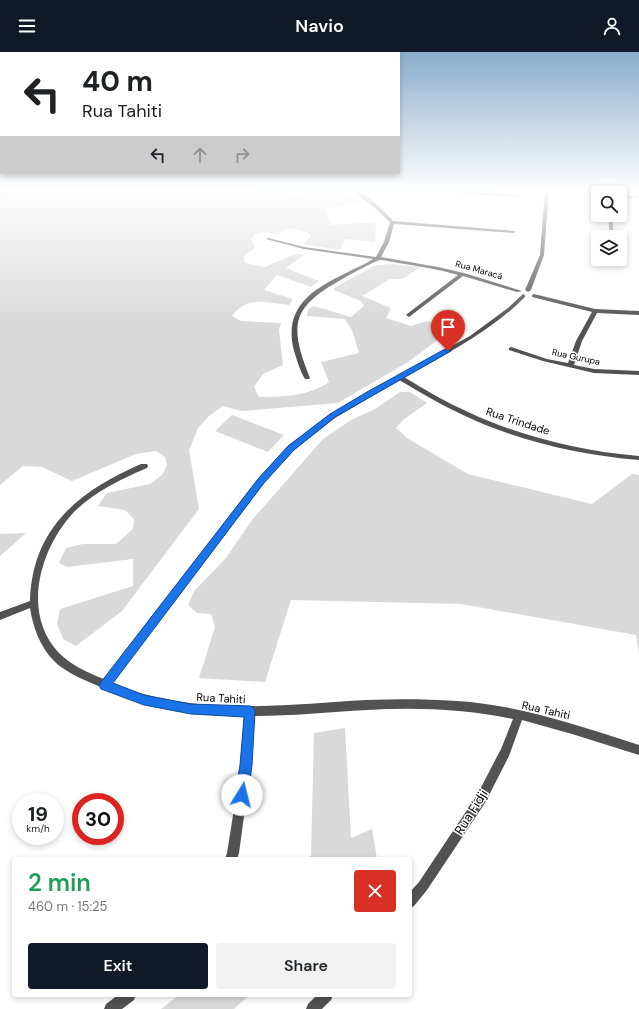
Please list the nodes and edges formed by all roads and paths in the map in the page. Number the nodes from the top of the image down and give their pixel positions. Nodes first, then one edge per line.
1 (389, 234) edge
2 (543, 234) edge
3 (268, 239) dead end
4 (378, 258) junction
5 (462, 274) junction
6 (528, 290) junction
7 (521, 294) junction
8 (534, 296) junction
9 (595, 310) junction
10 (639, 313) edge
11 (409, 315) dead end
12 (511, 349) dead end
13 (570, 366) junction
14 (639, 373) edge
15 (399, 377) junction
16 (307, 378) dead end
17 (639, 458) edge
18 (144, 466) dead end
19 (34, 603) junction
20 (0, 616) edge
21 (104, 685) junction
22 (250, 712) junction
23 (519, 715) junction
24 (639, 750) edge
25 (232, 857) edge
26 (412, 900) edge
27 (126, 997) edge
28 (324, 997) edge
29 (111, 1009) edge
30 (313, 1009) edge

1 - 4 street
2 - 6 street
3 - 4 street, Rua Maracá
4 - 5 street, Rua Maracá
4 - 16 street
5 - 7 street, Rua Maracá
5 - 11 street
6 - 7 street
6 - 8 street
7 - 8 street
7 - 15 street
8 - 9 street
9 - 10 street
9 - 13 street
12 - 13 street, Rua Gurupa
13 - 14 street, Rua Gurupa
15 - 17 street, Rua Trindade
15 - 21 street
18 - 19 street, Rua Tahiti
19 - 20 street
19 - 21 street, Rua Tahiti
21 - 22 street, Rua Tahiti
22 - 23 street, Rua Tahiti
22 - 25 street
23 - 24 street, Rua Tahiti
23 - 26 street, Rua Fidji
27 - 29 street
28 - 30 street

